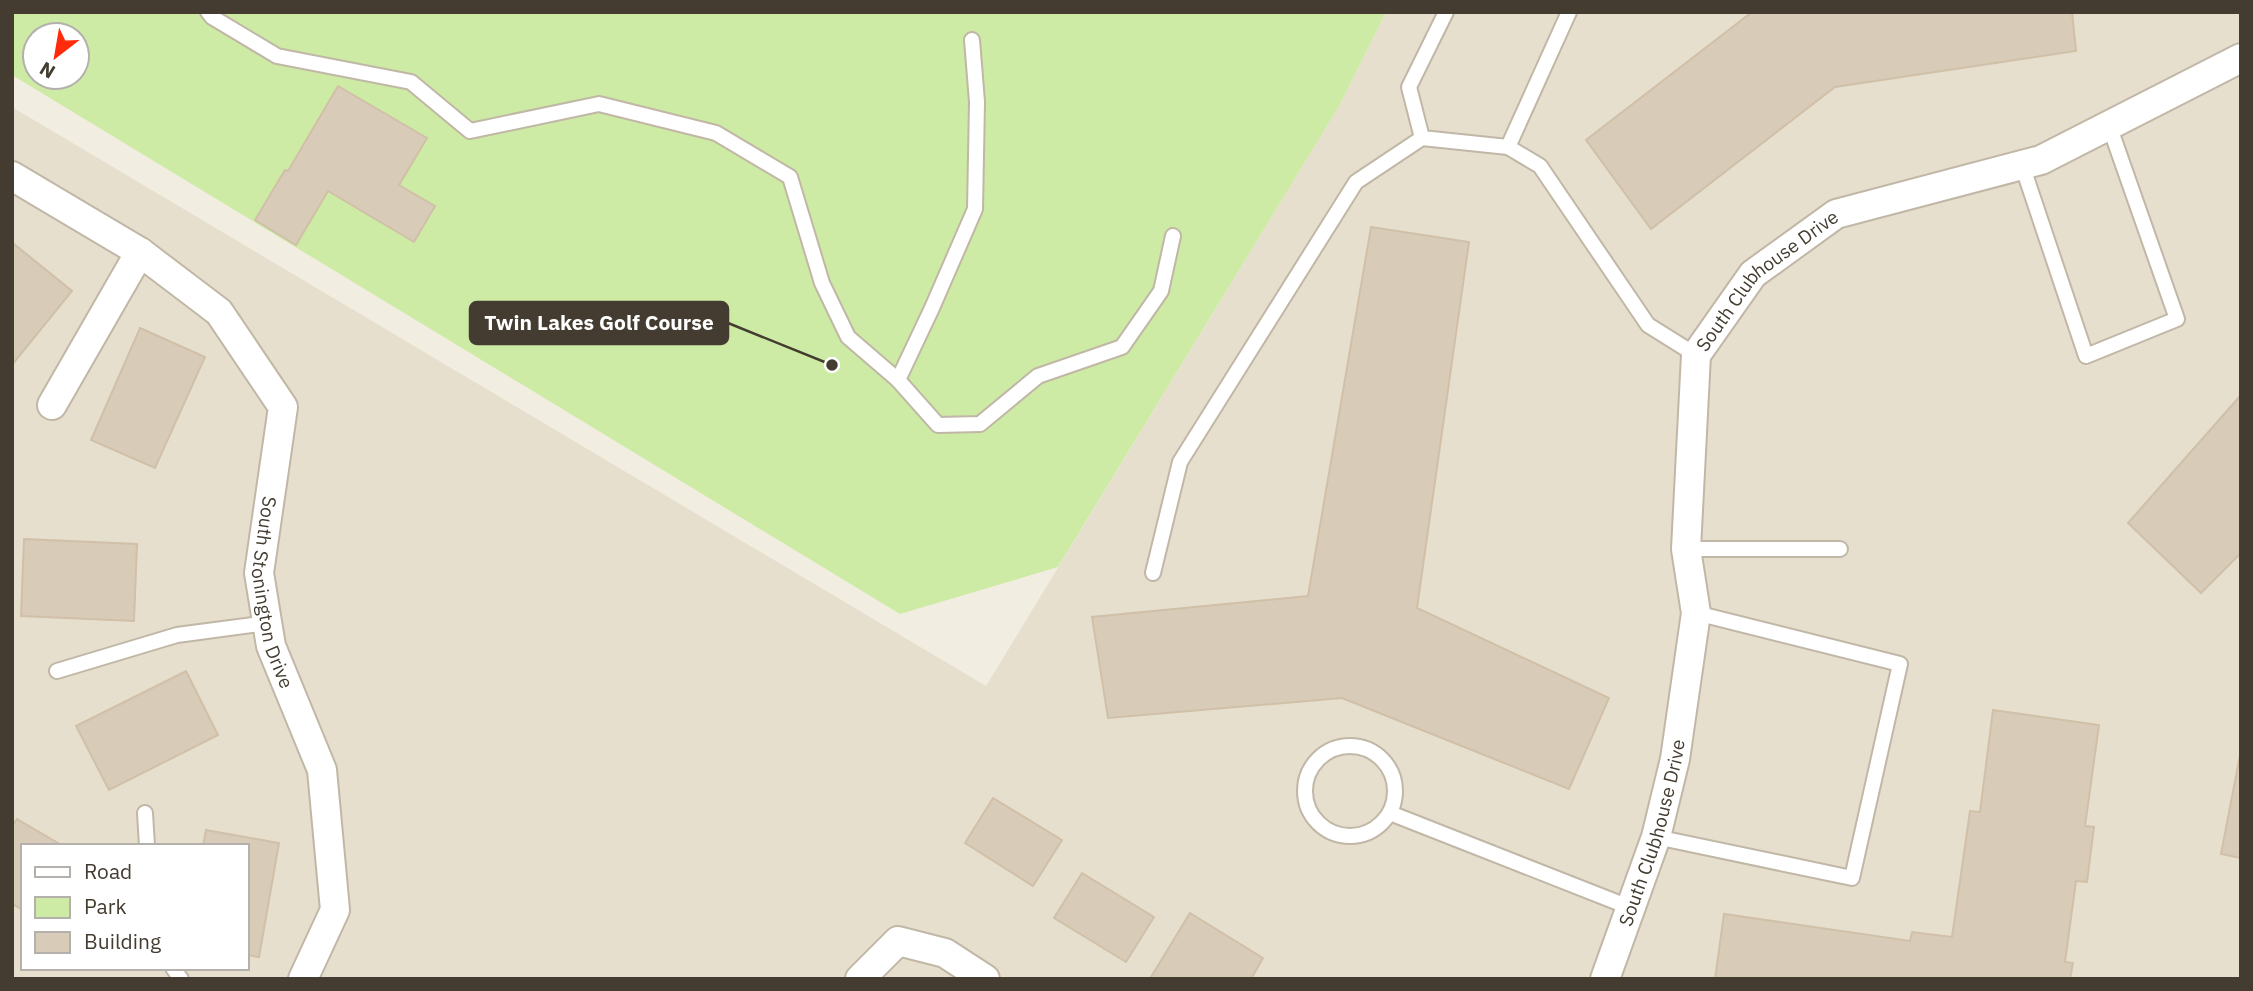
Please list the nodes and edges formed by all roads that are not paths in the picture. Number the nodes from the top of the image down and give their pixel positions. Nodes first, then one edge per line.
1 (208, 12) edge
2 (1446, 12) edge
3 (1569, 12) edge
4 (972, 40) dead end
5 (2241, 58) edge
6 (2109, 125) junction
7 (1422, 138) junction
8 (1508, 148) junction
9 (2022, 165) junction
10 (12, 176) edge
11 (1173, 236) dead end
12 (140, 252) junction
13 (1696, 355) junction
14 (898, 380) junction
15 (52, 405) dead end
16 (1686, 549) junction
17 (1840, 549) dead end
18 (1153, 573) dead end
19 (1696, 613) junction
20 (267, 623) junction
21 (57, 671) dead end
22 (145, 813) dead end
23 (1390, 813) junction
24 (1656, 837) junction
25 (147, 844) edge
26 (1629, 907) junction
27 (303, 979) edge
28 (860, 979) edge
29 (985, 979) edge
30 (1605, 979) edge

1 - 14 lane
2 - 7 lane
3 - 8 lane
4 - 14 lane
5 - 6 street, South Clubhouse Drive
6 - 9 street, South Clubhouse Drive
6 - 9 lane
7 - 8 lane
7 - 18 lane
8 - 13 lane
9 - 13 street, South Clubhouse Drive
10 - 12 street, South Stonington Drive
11 - 14 lane
12 - 15 street
12 - 20 street, South Stonington Drive
13 - 16 street, South Clubhouse Drive
16 - 17 lane
16 - 19 street, South Clubhouse Drive
19 - 24 street, South Clubhouse Drive
19 - 24 lane
20 - 21 lane
20 - 27 street, South Stonington Drive
22 - 25 lane
23 - 23 lane
23 - 26 lane
24 - 26 street, South Clubhouse Drive
26 - 30 street, South Clubhouse Drive
28 - 29 street

